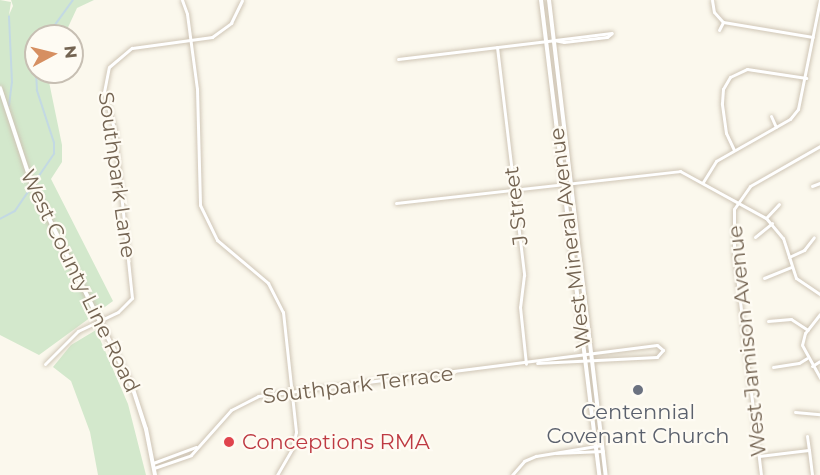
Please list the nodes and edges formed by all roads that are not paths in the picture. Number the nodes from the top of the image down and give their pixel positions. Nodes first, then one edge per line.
1 (182, 0) edge
2 (242, 0) edge
3 (541, 0) edge
4 (549, 0) edge
5 (712, 0) edge
6 (820, 0) edge
7 (723, 22) junction
8 (719, 30) dead end
9 (813, 37) junction
10 (554, 40) junction
11 (191, 41) junction
12 (547, 41) junction
13 (497, 47) junction
14 (398, 59) dead end
15 (806, 78) junction
16 (0, 88) edge
17 (771, 116) dead end
18 (776, 126) junction
19 (820, 146) edge
20 (734, 150) junction
21 (703, 182) junction
22 (563, 183) junction
23 (570, 183) junction
24 (820, 183) edge
25 (812, 186) dead end
26 (514, 189) junction
27 (738, 200) junction
28 (396, 203) dead end
29 (779, 204) dead end
30 (766, 218) junction
31 (771, 223) junction
32 (755, 237) dead end
33 (814, 237) dead end
34 (789, 257) junction
35 (791, 267) junction
36 (764, 278) dead end
37 (820, 294) edge
38 (820, 314) edge
39 (102, 320) junction
40 (768, 321) dead end
41 (808, 330) junction
42 (591, 354) junction
43 (584, 355) junction
44 (807, 358) junction
45 (584, 360) junction
46 (592, 360) junction
47 (820, 361) edge
48 (537, 363) junction
49 (45, 364) dead end
50 (526, 364) junction
51 (812, 366) junction
52 (773, 367) dead end
53 (820, 378) edge
54 (292, 392) junction
55 (795, 412) dead end
56 (820, 414) edge
57 (807, 436) dead end
58 (602, 445) junction
59 (595, 446) junction
60 (808, 450) junction
61 (603, 451) junction
62 (554, 452) junction
63 (596, 452) junction
64 (759, 456) junction
65 (153, 466) junction
66 (154, 475) edge
67 (277, 475) edge
68 (512, 475) edge
69 (598, 475) edge
70 (606, 475) edge
71 (761, 475) edge
72 (812, 475) edge

1 - 11 street
2 - 11 street, Southpark Lane
3 - 12 main road, West Mineral Avenue
4 - 10 main road, West Mineral Avenue
5 - 7 street
6 - 9 street
7 - 8 street
7 - 9 street
9 - 15 street
10 - 10 street
10 - 12 street
10 - 23 main road, West Mineral Avenue
11 - 39 street, Southpark Lane
11 - 54 street
12 - 13 street
12 - 22 main road, West Mineral Avenue
13 - 14 street
13 - 26 street, J Street
15 - 18 street
15 - 20 street
16 - 39 main road, West County Line Road
17 - 18 street
18 - 20 street
19 - 27 street, West Jamison Avenue
20 - 21 street
21 - 23 street
21 - 27 street
22 - 23 street
22 - 26 street
22 - 43 main road, West Mineral Avenue
23 - 42 main road, West Mineral Avenue
24 - 25 street
26 - 28 street
26 - 50 street, J Street
27 - 30 street
27 - 64 street, West Jamison Avenue
29 - 30 street
30 - 31 street
31 - 32 street
31 - 34 street
33 - 34 street
34 - 35 street
35 - 36 street
35 - 37 street
38 - 41 street
39 - 49 street, Southpark Lane
39 - 65 main road, West County Line Road
40 - 41 street
41 - 44 street
42 - 43 street, Southpark Terrace
42 - 46 main road, West Mineral Avenue
42 - 46 street, Southpark Terrace
43 - 45 main road, West Mineral Avenue
43 - 48 street, Southpark Terrace
44 - 51 street
44 - 52 street
45 - 46 street, Southpark Terrace
45 - 48 street, Southpark Terrace
45 - 59 main road, West Mineral Avenue
46 - 58 main road, West Mineral Avenue
47 - 51 street
48 - 50 street, Southpark Terrace
50 - 54 street, Southpark Terrace
51 - 53 street
54 - 65 street, Southpark Terrace
54 - 67 street
55 - 56 street
57 - 60 street
58 - 59 street
58 - 61 main road, West Mineral Avenue
59 - 62 street
59 - 63 main road, West Mineral Avenue
60 - 64 street
60 - 72 street
61 - 63 street
61 - 70 main road, West Mineral Avenue
62 - 63 street
62 - 68 street
63 - 69 main road, West Mineral Avenue
64 - 71 street, West Jamison Avenue
65 - 66 main road, West County Line Road

